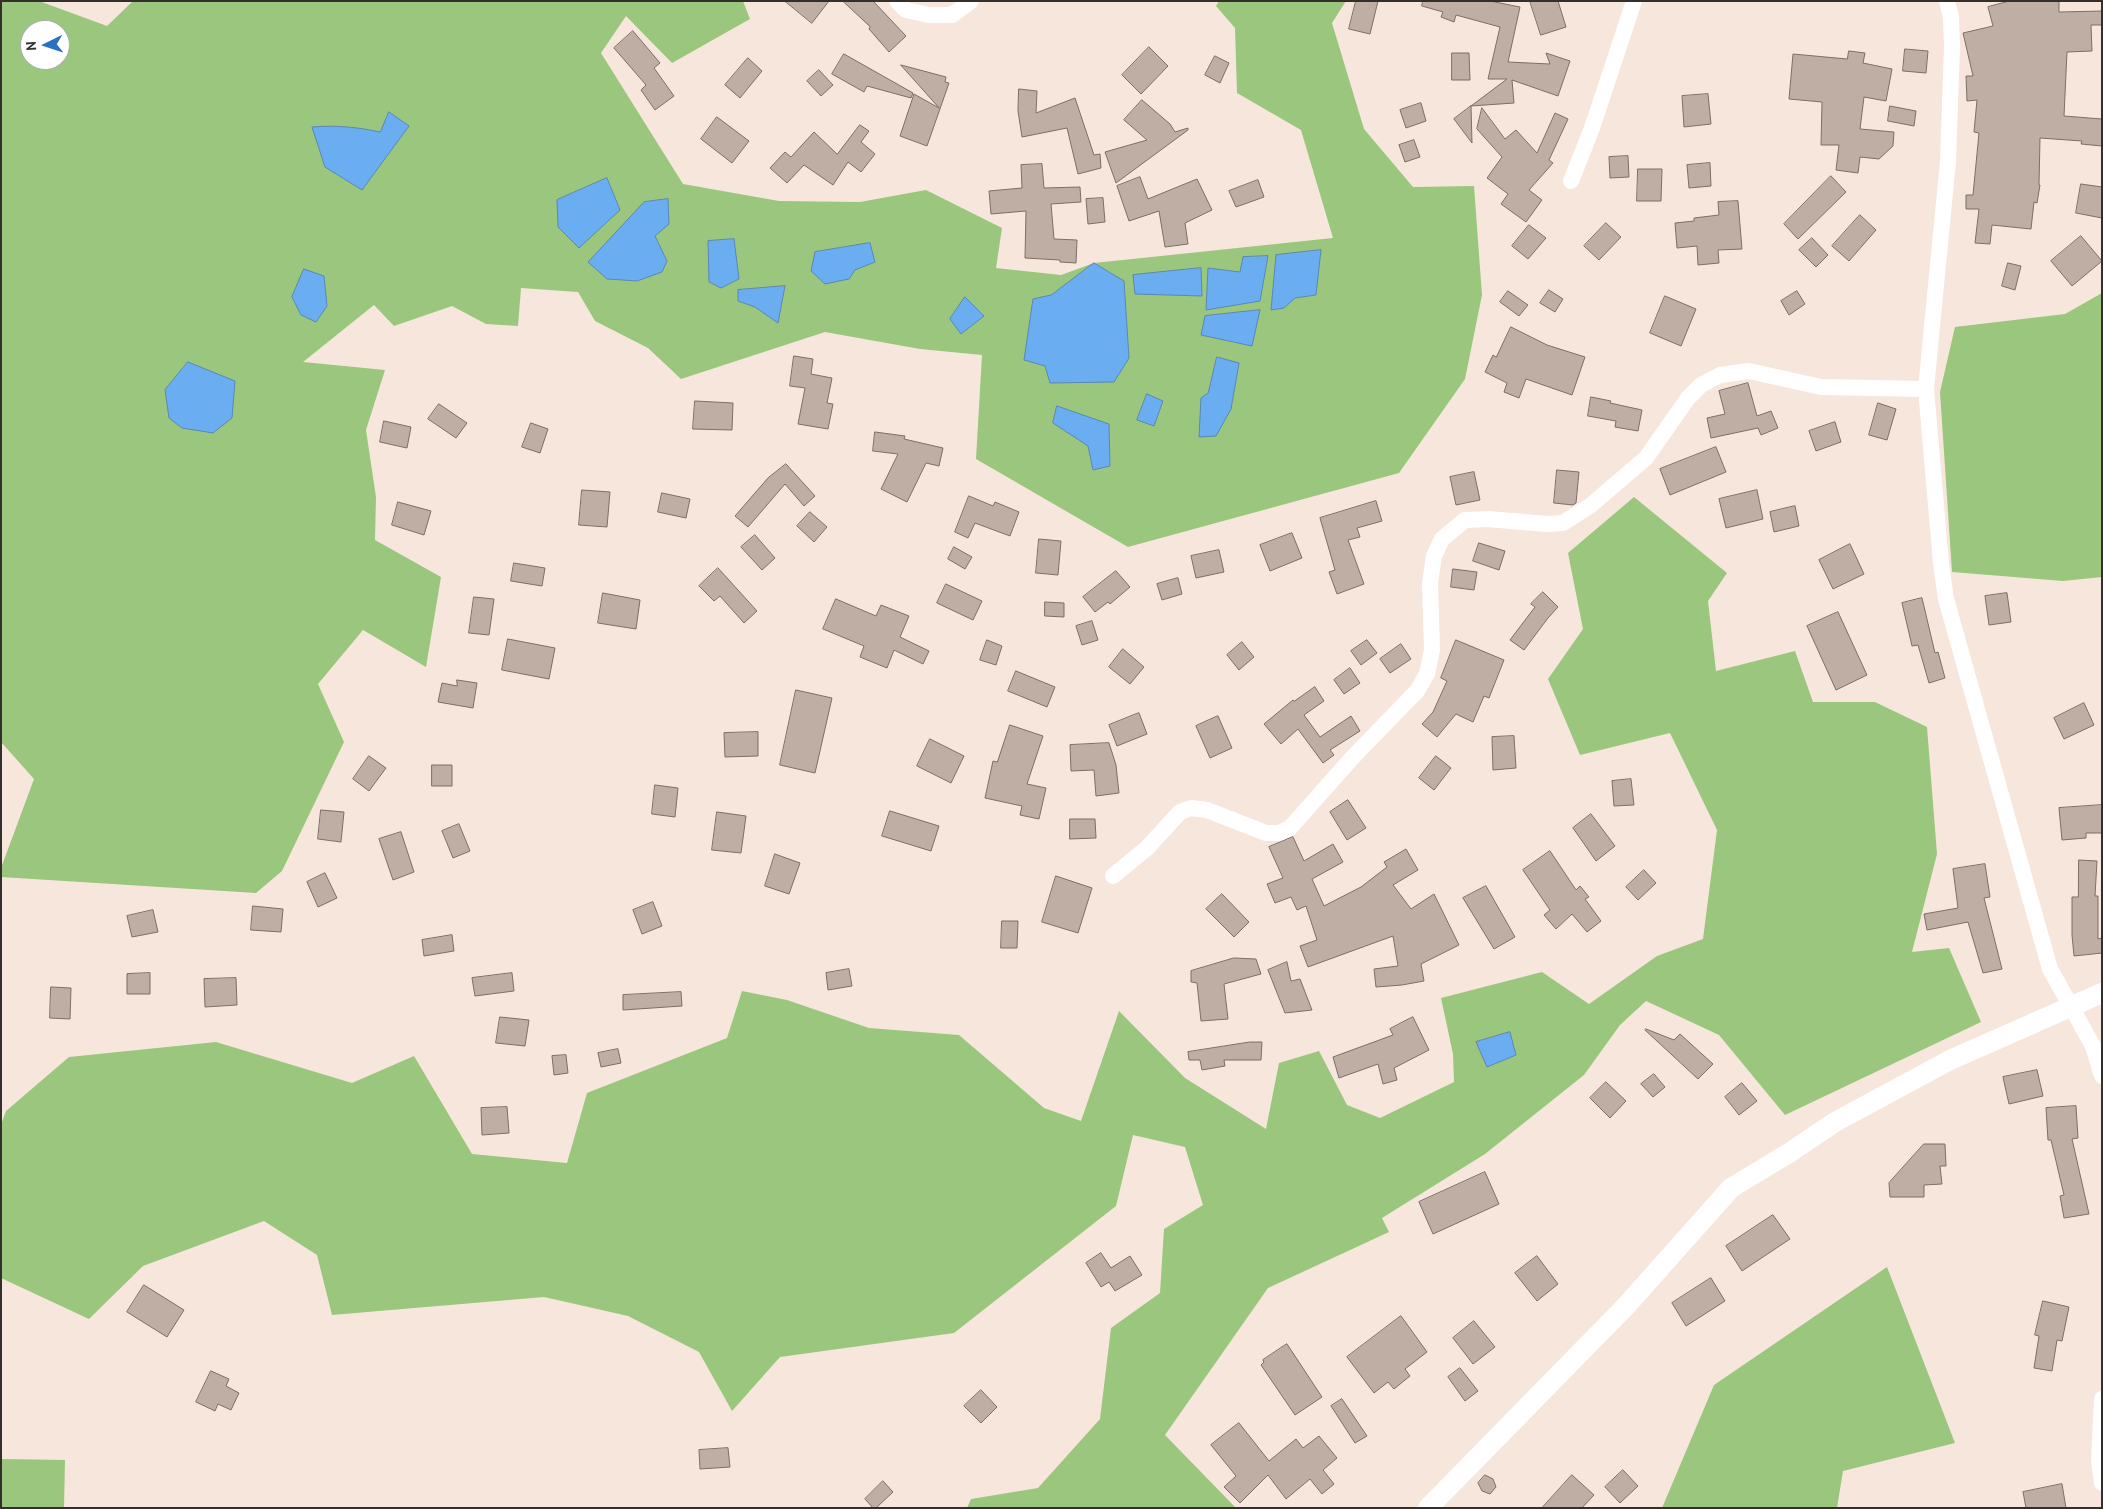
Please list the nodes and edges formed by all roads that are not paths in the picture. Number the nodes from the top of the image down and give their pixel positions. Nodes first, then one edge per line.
1 (897, 1) edge
2 (971, 1) edge
3 (1634, 1) edge
4 (1948, 1) edge
5 (1571, 180) dead end
6 (1926, 389) junction
7 (1112, 876) dead end
8 (2102, 993) edge
9 (2072, 1006) junction
10 (2102, 1076) edge
11 (2102, 1399) edge
12 (2102, 1483) edge
13 (1428, 1508) edge

1 - 2 street
3 - 5 street
4 - 6 street
6 - 7 street
6 - 9 street
8 - 9 street
9 - 10 street
9 - 13 street
11 - 12 street

